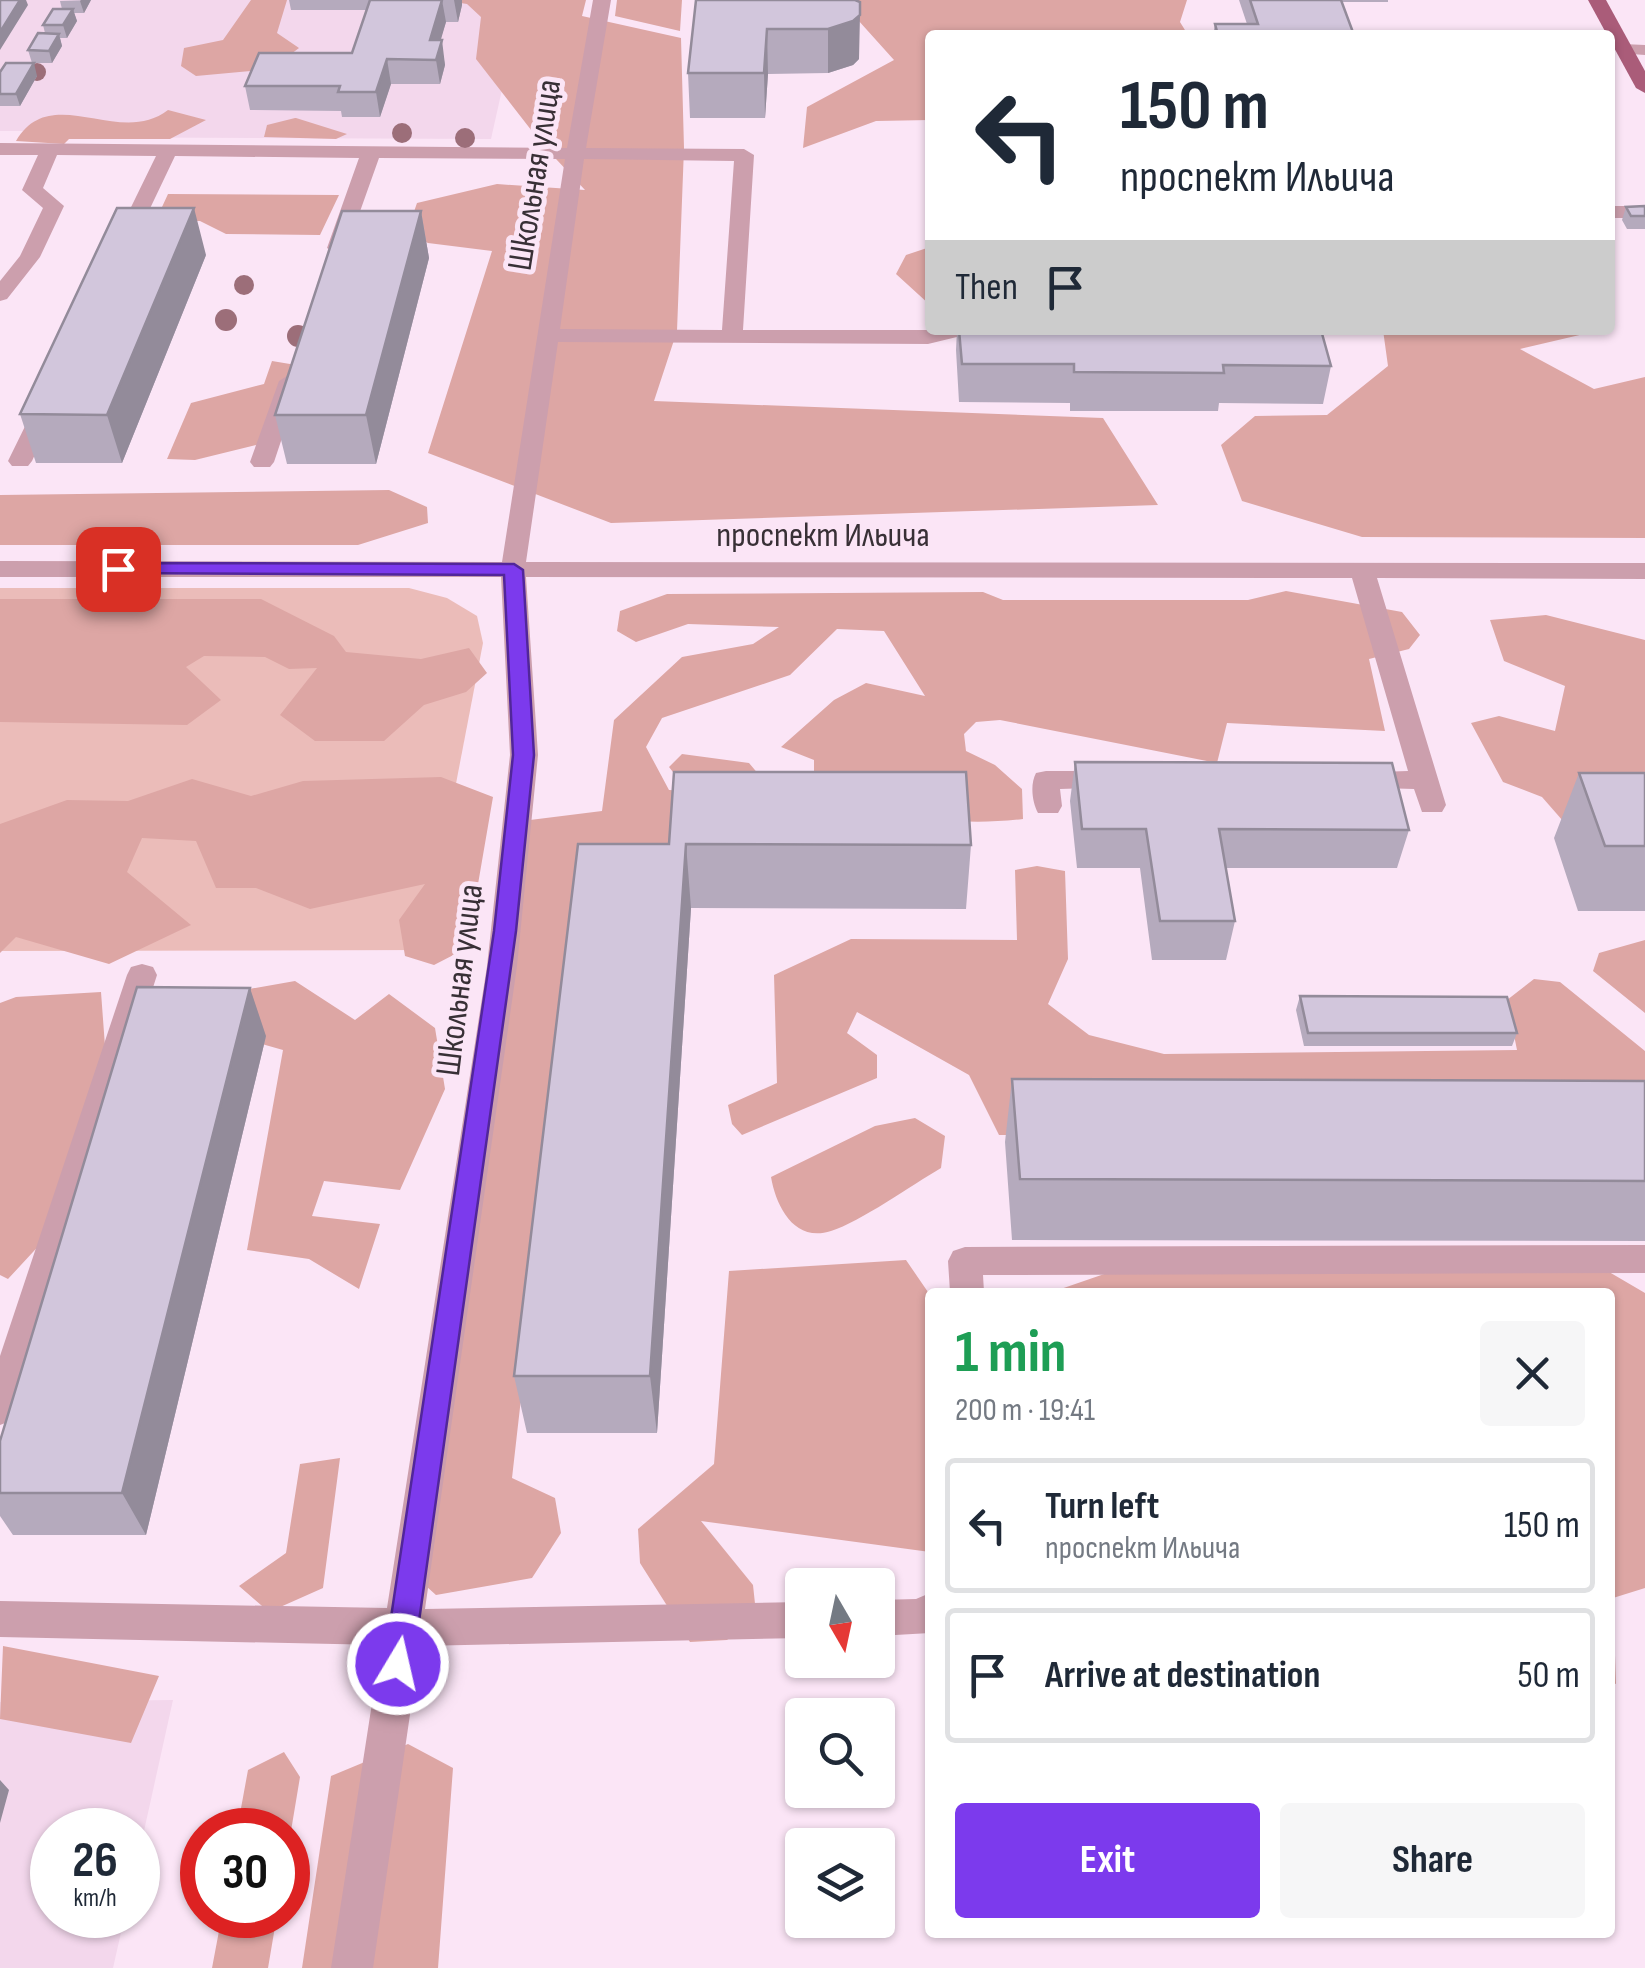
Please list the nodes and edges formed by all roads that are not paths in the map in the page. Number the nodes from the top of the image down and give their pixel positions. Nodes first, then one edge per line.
1 (602, 0) edge
2 (1597, 0) edge
3 (1613, 30) edge
4 (1615, 35) edge
5 (1623, 50) junction
6 (1645, 50) edge
7 (1645, 88) edge
8 (0, 148) edge
9 (50, 149) junction
10 (168, 150) junction
11 (370, 152) junction
12 (576, 152) junction
13 (1615, 212) edge
14 (1645, 212) edge
15 (118, 254) edge
16 (332, 261) edge
17 (0, 295) edge
18 (548, 335) junction
19 (732, 335) junction
20 (939, 335) edge
21 (300, 352) edge
22 (53, 392) edge
23 (20, 461) edge
24 (262, 462) dead end
25 (0, 569) edge
26 (514, 570) junction
27 (1362, 572) junction
28 (1645, 572) edge
29 (1146, 780) edge
30 (1325, 780) edge
31 (1048, 806) dead end
32 (142, 975) dead end
33 (1645, 1259) edge
34 (966, 1288) edge
35 (0, 1409) edge
36 (925, 1617) edge
37 (895, 1618) edge
38 (0, 1619) edge
39 (785, 1620) edge
40 (404, 1626) junction
41 (352, 1968) edge

1 - 12 street, Школьная улица
2 - 3 main road
4 - 5 main road
5 - 6 street
5 - 7 main road
8 - 9 street
9 - 10 street
9 - 17 street
10 - 11 street
10 - 15 street
11 - 12 street
11 - 16 street
12 - 18 street, Школьная улица
12 - 19 street
13 - 14 street
18 - 19 street
18 - 26 street, Школьная улица
19 - 20 street
21 - 24 street
22 - 23 street
25 - 26 street, проспект Ильича
26 - 27 street, проспект Ильича
26 - 40 street, Школьная улица
27 - 28 street, проспект Ильича
27 - 30 street
29 - 31 street
32 - 35 street
33 - 34 street
36 - 37 street
38 - 40 street
39 - 40 street
40 - 41 street, Школьная улица

